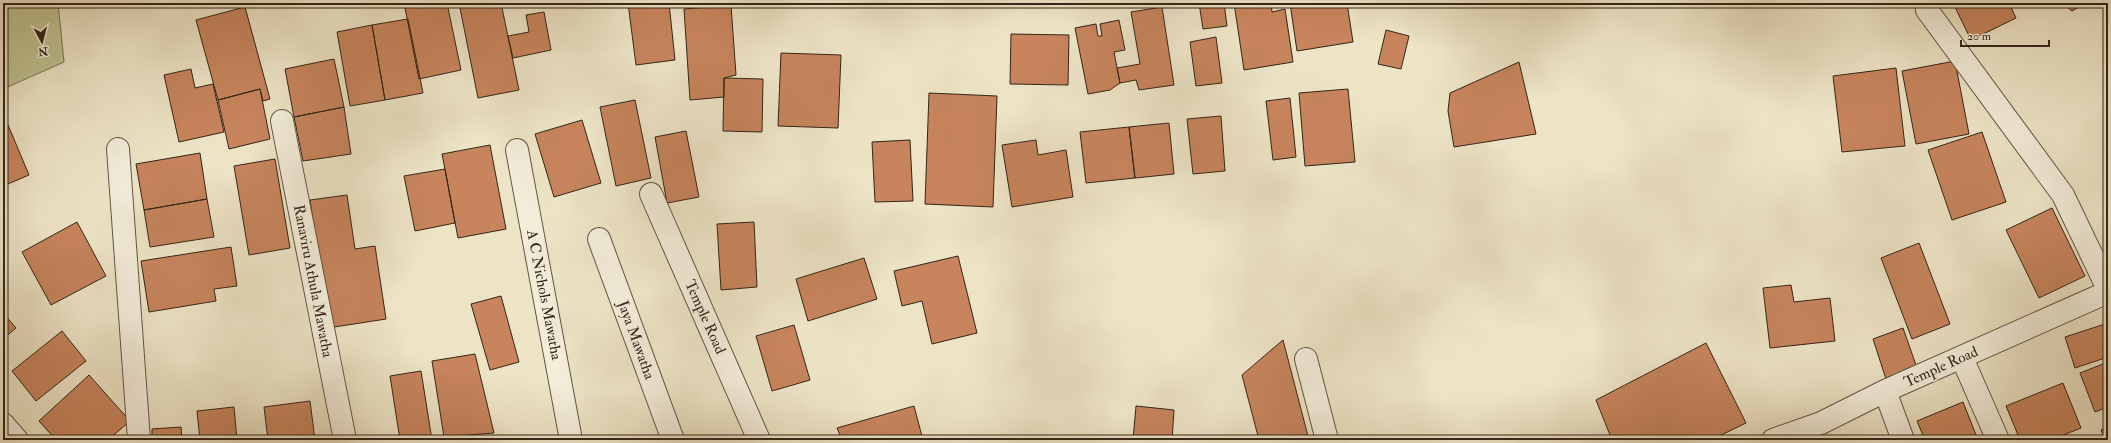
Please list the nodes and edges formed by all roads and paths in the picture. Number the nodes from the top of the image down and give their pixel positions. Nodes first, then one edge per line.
1 (1927, 10) dead end
2 (282, 121) dead end
3 (118, 149) dead end
4 (516, 150) dead end
5 (651, 194) dead end
6 (600, 239) dead end
7 (2108, 289) edge
8 (2108, 292) edge
9 (1962, 358) junction
10 (1306, 359) dead end
11 (1885, 391) junction
12 (3, 424) edge
13 (1824, 432) edge
14 (17, 440) edge
15 (139, 440) edge
16 (345, 440) edge
17 (570, 440) edge
18 (673, 440) edge
19 (759, 440) edge
20 (1327, 440) edge
21 (1773, 440) edge
22 (1903, 440) edge
23 (1998, 440) edge

1 - 7 street
2 - 16 street, Ranaviru Athula Mawatha
3 - 15 street
4 - 17 street, A C Nichols Mawatha
5 - 19 street, Temple Road
6 - 18 street, Jaya Mawatha
8 - 9 street, Temple Road
9 - 11 street, Temple Road
9 - 23 street
10 - 20 street
11 - 13 street, Temple Road
11 - 22 street
12 - 14 street
13 - 21 street, Temple Road

